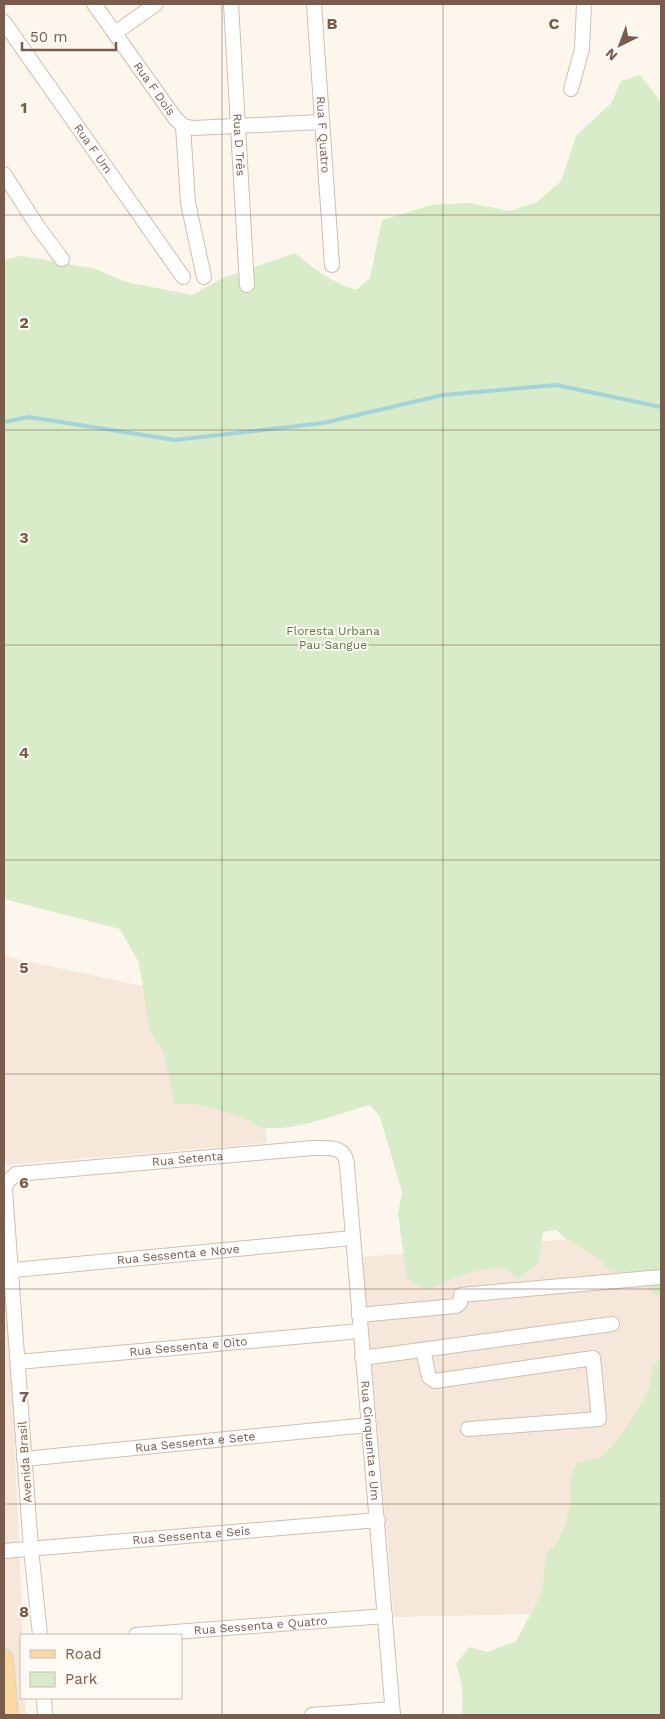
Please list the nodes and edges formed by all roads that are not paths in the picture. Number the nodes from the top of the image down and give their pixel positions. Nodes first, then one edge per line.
1 (94, 4) edge
2 (156, 4) edge
3 (231, 4) edge
4 (314, 4) edge
5 (584, 4) edge
6 (4, 22) edge
7 (115, 33) junction
8 (571, 89) dead end
9 (321, 122) junction
10 (238, 124) junction
11 (183, 126) junction
12 (4, 174) edge
13 (62, 259) dead end
14 (332, 265) dead end
15 (183, 277) dead end
16 (204, 277) dead end
17 (247, 285) dead end
18 (347, 1165) joint
19 (16, 1174) joint
20 (352, 1238) junction
21 (7, 1271) edge
22 (661, 1277) edge
23 (359, 1315) junction
24 (612, 1324) dead end
25 (360, 1332) junction
26 (423, 1350) junction
27 (362, 1358) junction
28 (18, 1362) junction
29 (368, 1425) junction
30 (468, 1429) dead end
31 (24, 1459) junction
32 (378, 1520) junction
33 (31, 1549) junction
34 (4, 1551) edge
35 (385, 1616) junction
36 (40, 1634) edge
37 (149, 1634) edge
38 (4, 1659) edge
39 (44, 1699) edge
40 (392, 1712) edge
41 (7, 1714) edge
42 (45, 1715) edge
43 (312, 1715) edge

1 - 7 street, Rua F Dois
2 - 7 street
3 - 10 street, Rua D Três
4 - 9 street, Rua F Quatro
5 - 8 street
6 - 15 street, Rua F Um
7 - 11 street, Rua F Dois
9 - 10 street, Rua F Dois
9 - 14 street, Rua F Quatro
10 - 11 street, Rua F Dois
10 - 17 street, Rua D Três
11 - 16 street
12 - 13 street
18 - 19 street, Rua Setenta
18 - 20 street, Rua Cinquenta e Um
19 - 21 street, Avenida Brasil
20 - 21 street, Rua Sessenta e Nove
20 - 23 street, Rua Cinquenta e Um
21 - 28 street, Avenida Brasil
22 - 23 street
23 - 25 street, Rua Cinquenta e Um
24 - 26 street
25 - 27 street, Rua Cinquenta e Um
25 - 28 street, Rua Sessenta e Oito
26 - 27 street
26 - 30 street
27 - 29 street, Rua Cinquenta e Um
28 - 31 street, Avenida Brasil
29 - 31 street, Rua Sessenta e Sete
29 - 32 street, Rua Cinquenta e Um
31 - 33 street, Avenida Brasil
32 - 33 street, Rua Sessenta e Seis
32 - 35 street, Rua Cinquenta e Um
33 - 34 street, Rua Sessenta e Seis
33 - 36 street, Avenida Brasil
35 - 37 street, Rua Sessenta e Quatro
35 - 40 street, Rua Cinquenta e Um
38 - 41 main road
39 - 42 street
40 - 43 street

